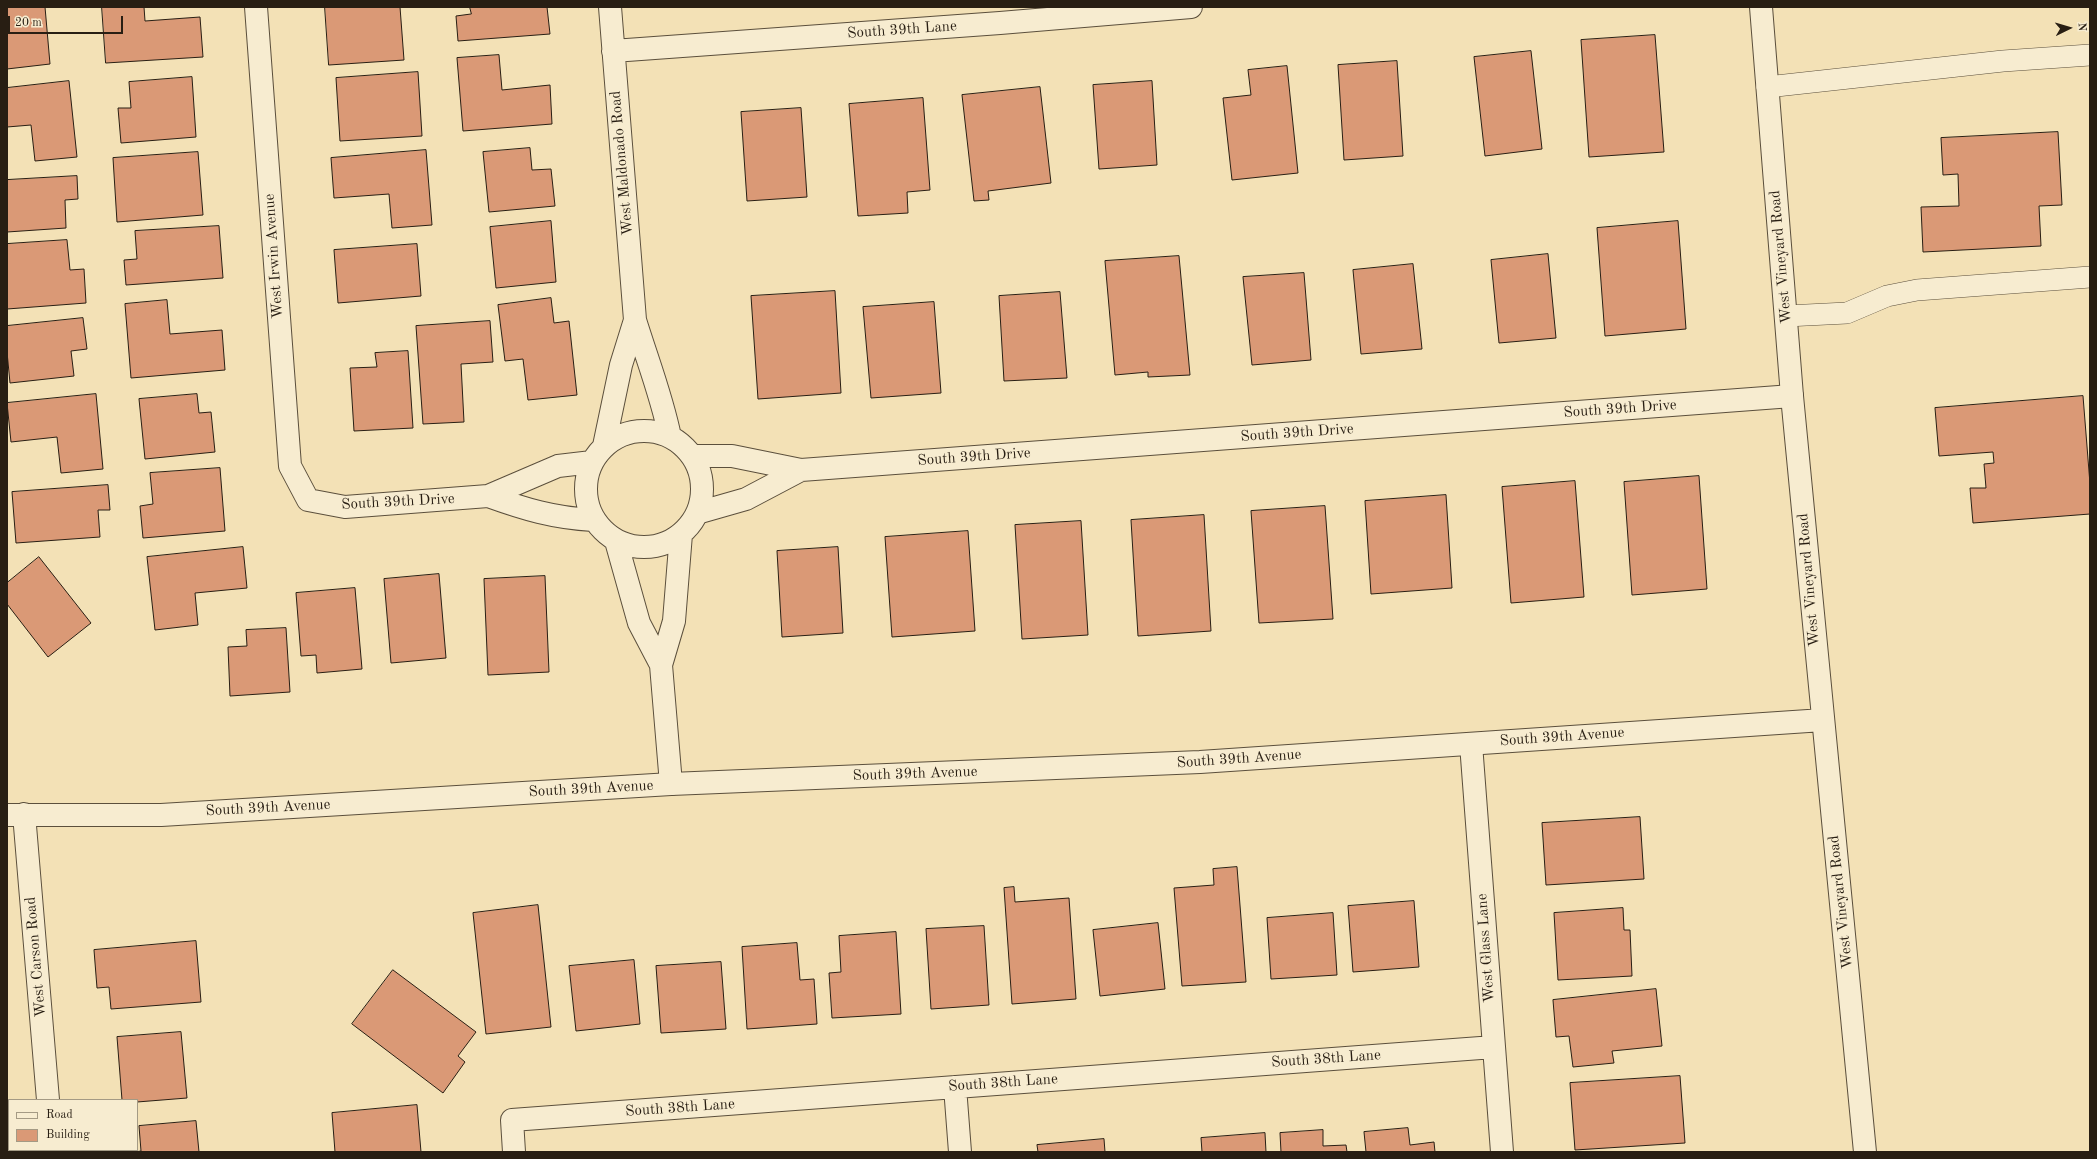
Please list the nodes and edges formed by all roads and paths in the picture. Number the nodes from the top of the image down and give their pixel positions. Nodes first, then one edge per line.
1 (256, 7) edge
2 (610, 7) edge
3 (1191, 7) edge
4 (1761, 7) edge
5 (613, 51) junction
6 (2090, 55) edge
7 (1767, 86) junction
8 (2090, 277) edge
9 (1786, 316) junction
10 (635, 320) junction
11 (1792, 396) junction
12 (670, 437) junction
13 (598, 454) junction
14 (692, 456) junction
15 (801, 470) junction
16 (488, 496) junction
17 (308, 500) joint
18 (697, 513) junction
19 (594, 520) junction
20 (681, 534) junction
21 (616, 540) junction
22 (661, 665) junction
23 (1822, 720) junction
24 (1470, 744) junction
25 (671, 784) junction
26 (15, 815) edge
27 (1494, 1047) junction
28 (955, 1087) junction
29 (48, 1099) edge
30 (514, 1152) edge
31 (960, 1152) edge
32 (1502, 1152) edge
33 (1866, 1152) edge

1 - 17 street, West Irwin Avenue
2 - 5 street, West Maldonado Road
3 - 5 street, South 39th Lane
4 - 7 street, West Vineyard Road
5 - 10 street, West Maldonado Road
6 - 7 lane
7 - 9 street, West Vineyard Road
8 - 9 lane
9 - 11 street, West Vineyard Road
10 - 12 street, West Maldonado Road
10 - 13 street, West Maldonado Road
11 - 15 street, South 39th Drive
11 - 23 street, West Vineyard Road
12 - 13 street
12 - 14 street
13 - 16 street, South 39th Drive
13 - 19 street
14 - 15 street, South 39th Drive
14 - 18 street
15 - 18 street, South 39th Drive
16 - 17 street, South 39th Drive
16 - 19 street, South 39th Drive
18 - 20 street
19 - 21 street
20 - 21 street
20 - 22 street
21 - 22 street
22 - 25 street
23 - 24 street, South 39th Avenue
23 - 33 street, West Vineyard Road
24 - 25 street, South 39th Avenue
24 - 27 street, West Glass Lane
25 - 26 street, South 39th Avenue
26 - 29 street, West Carson Road
27 - 28 street, South 38th Lane
27 - 32 street, West Glass Lane
28 - 30 street, South 38th Lane
28 - 31 street

